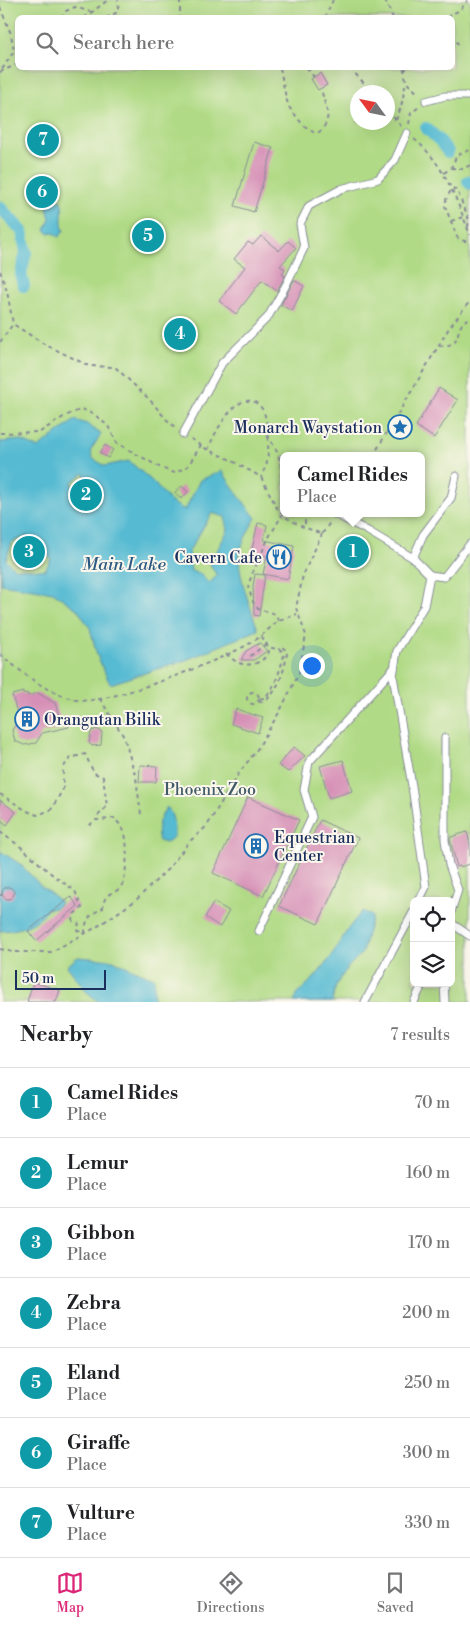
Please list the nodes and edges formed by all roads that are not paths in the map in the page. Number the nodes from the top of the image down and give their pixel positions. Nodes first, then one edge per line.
1 (470, 96) edge
2 (426, 101) road end
3 (407, 133) road end
4 (183, 434) road end
5 (456, 476) dead end
6 (342, 517) edge
7 (470, 544) edge
8 (413, 558) junction
9 (430, 575) junction
10 (394, 667) junction
11 (445, 738) dead end
12 (421, 897) edge
13 (455, 899) edge
14 (410, 918) edge
15 (455, 926) edge
16 (259, 932) dead end
17 (470, 936) edge
18 (421, 987) edge
19 (444, 987) edge
20 (365, 1002) edge
21 (414, 1002) edge
22 (445, 1002) edge

1 - 2 lane
3 - 4 lane
5 - 8 lane
6 - 8 lane
7 - 9 lane
8 - 9 lane
9 - 10 lane
10 - 12 lane
10 - 16 lane
11 - 13 lane
14 - 20 lane
15 - 17 lane
18 - 21 lane
19 - 22 lane

